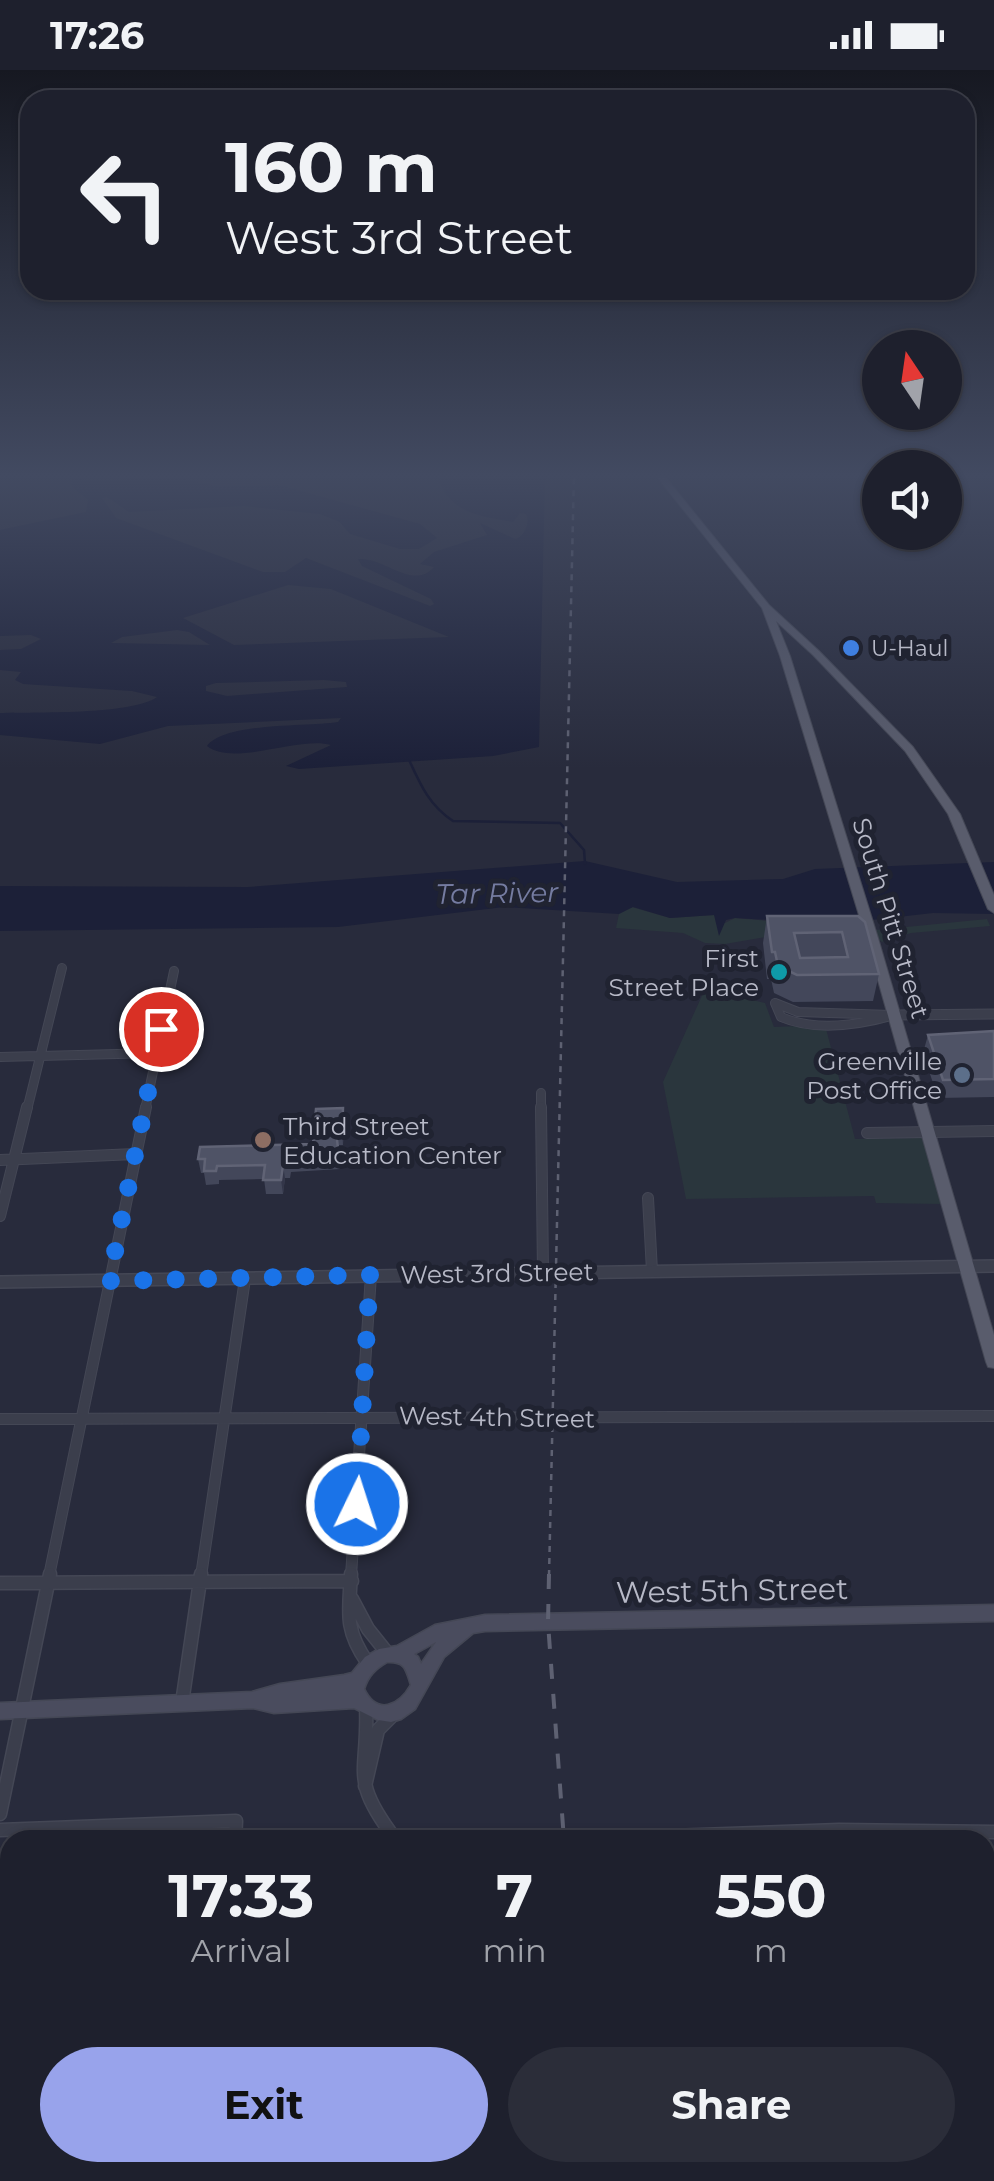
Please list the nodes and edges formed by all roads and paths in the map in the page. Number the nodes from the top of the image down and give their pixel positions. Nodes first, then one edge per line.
1 (737, 572) edge
2 (766, 608) junction
3 (816, 653) junction
4 (785, 656) junction
5 (994, 909) edge
6 (62, 968) dead end
7 (174, 971) dead end
8 (795, 1011) junction
9 (839, 1012) junction
10 (994, 1014) edge
11 (895, 1016) junction
12 (785, 1020) junction
13 (843, 1023) junction
14 (157, 1052) junction
15 (43, 1056) junction
16 (0, 1057) edge
17 (541, 1092) dead end
18 (994, 1131) edge
19 (929, 1132) junction
20 (867, 1133) dead end
21 (135, 1154) junction
22 (0, 1160) edge
23 (16, 1160) junction
24 (648, 1198) dead end
25 (0, 1216) edge
26 (994, 1266) edge
27 (968, 1267) junction
28 (652, 1271) junction
29 (543, 1273) junction
30 (370, 1275) junction
31 (245, 1279) junction
32 (109, 1281) junction
33 (0, 1282) edge
34 (994, 1362) edge
35 (363, 1415) junction
36 (994, 1416) edge
37 (223, 1418) junction
38 (0, 1419) edge
39 (79, 1420) junction
40 (352, 1581) junction
41 (46, 1583) junction
42 (198, 1583) junction
43 (0, 1584) edge
44 (350, 1597) junction
45 (994, 1614) edge
46 (470, 1625) junction
47 (392, 1654) junction
48 (367, 1662) junction
49 (419, 1684) junction
50 (361, 1695) junction
51 (182, 1703) junction
52 (22, 1710) junction
53 (0, 1711) edge
54 (394, 1713) junction
55 (365, 1786) junction
56 (0, 1814) edge
57 (0, 1830) edge
58 (236, 1830) edge
59 (389, 1830) edge

1 - 2 main road
2 - 3 main road
2 - 4 main road, South Pitt Street
3 - 4 main road
3 - 5 main road
4 - 11 main road, South Pitt Street
6 - 15 street
7 - 14 street
8 - 9 street
8 - 12 street
8 - 12 street
9 - 11 street
9 - 13 street
10 - 11 street
11 - 13 street
11 - 19 main road, South Pitt Street
12 - 13 street
14 - 15 street
14 - 21 street
15 - 16 street
15 - 23 street
17 - 29 street
18 - 19 street
19 - 20 street
19 - 27 main road, South Pitt Street
21 - 23 street
21 - 32 street
22 - 23 street
23 - 25 street
24 - 28 street
26 - 27 street, West 3rd Street
27 - 28 street, West 3rd Street
27 - 34 main road, South Pitt Street
28 - 29 street, West 3rd Street
29 - 30 street, West 3rd Street
30 - 31 street, West 3rd Street
30 - 35 street
31 - 32 street, West 3rd Street
31 - 37 street
32 - 33 street, West 3rd Street
32 - 39 street
35 - 36 street, West 4th Street
35 - 37 street, West 4th Street
35 - 40 street
37 - 39 street, West 4th Street
37 - 42 street
38 - 39 street, West 4th Street
39 - 41 street
40 - 42 street
40 - 44 street
41 - 42 street
41 - 43 street
41 - 52 street
42 - 51 street
44 - 47 street
44 - 48 street
45 - 46 main road, West 5th Street
46 - 47 main road, West 5th Street
46 - 49 main road
47 - 48 main road
47 - 49 main road
48 - 50 main road
49 - 54 main road
50 - 51 main road
50 - 54 main road
50 - 55 street
51 - 52 main road
52 - 53 main road
52 - 56 street
54 - 55 street
55 - 59 street
57 - 58 street

